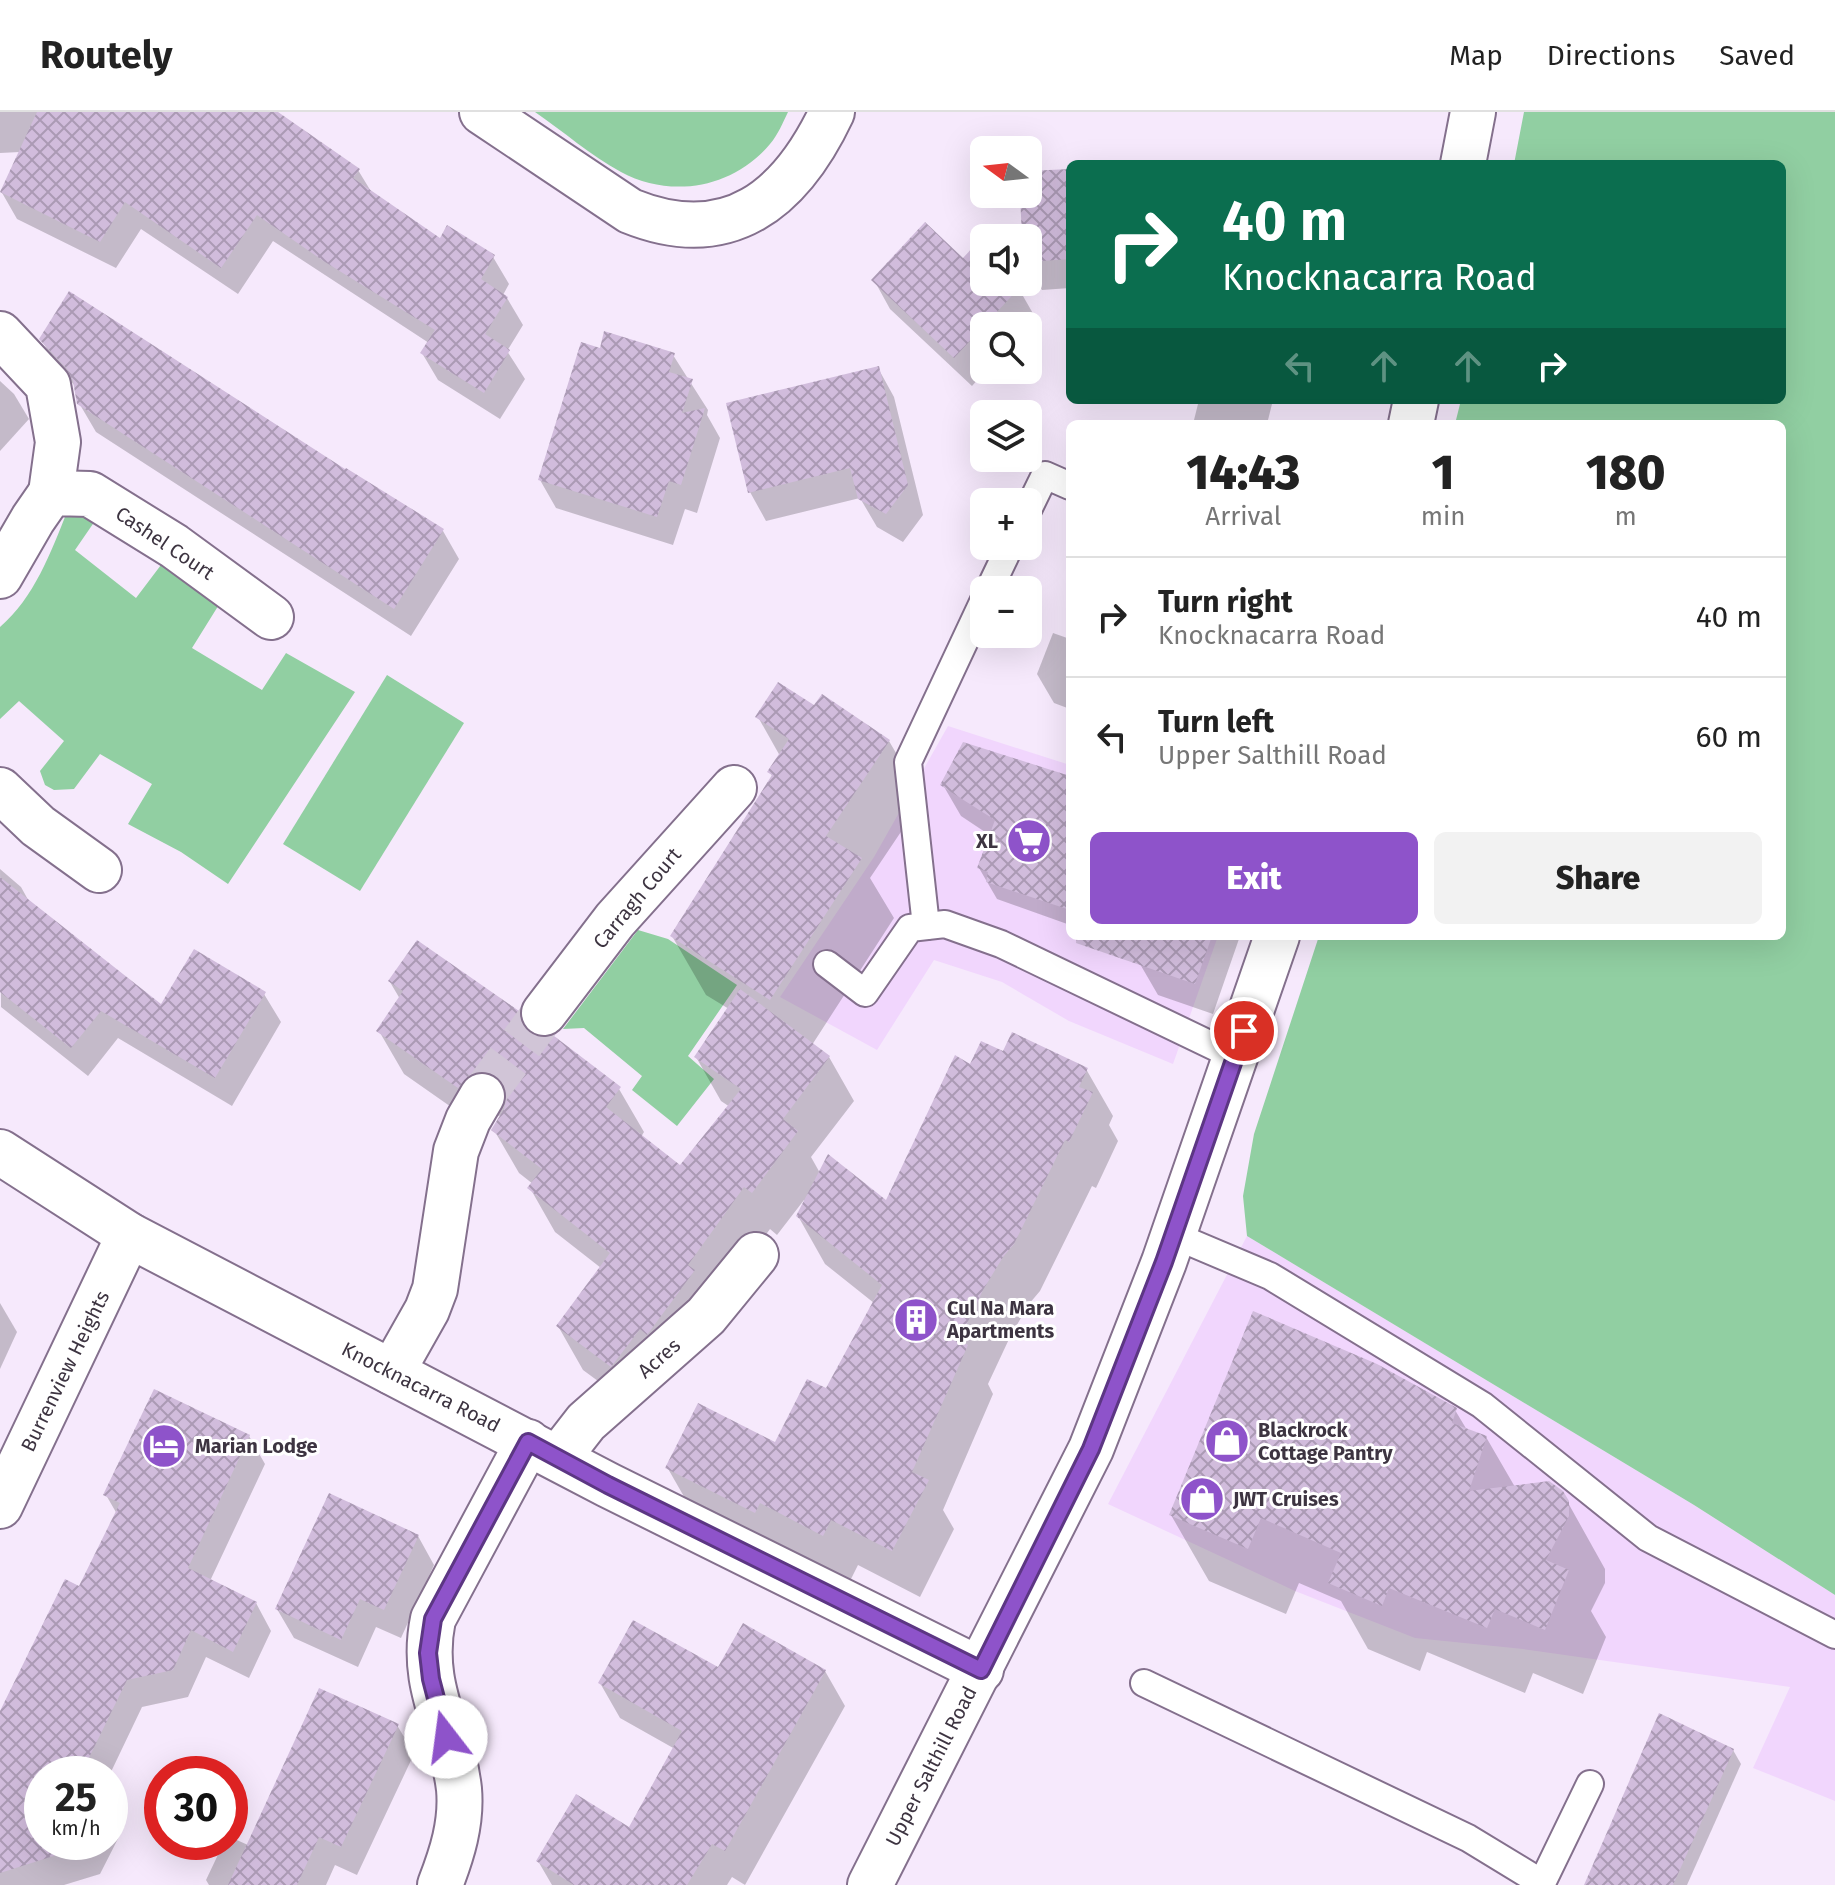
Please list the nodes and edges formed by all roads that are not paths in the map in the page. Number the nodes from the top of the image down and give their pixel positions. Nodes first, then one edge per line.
1 (482, 112) edge
2 (832, 112) edge
3 (1473, 112) edge
4 (1464, 160) edge
5 (0, 334) edge
6 (1066, 484) edge
7 (1039, 488) edge
8 (51, 493) junction
9 (0, 576) edge
10 (271, 617) dead end
11 (970, 630) edge
12 (734, 788) dead end
13 (0, 790) edge
14 (99, 870) dead end
15 (926, 926) junction
16 (1276, 940) edge
17 (827, 964) dead end
18 (544, 1013) tunnel mouth
19 (1236, 1057) junction
20 (482, 1096) tunnel mouth
21 (0, 1152) edge
22 (129, 1235) junction
23 (1173, 1235) junction
24 (756, 1255) dead end
25 (392, 1372) junction
26 (543, 1450) junction
27 (0, 1506) edge
28 (1835, 1635) edge
29 (981, 1670) junction
30 (1144, 1683) dead end
31 (1590, 1784) dead end
32 (1541, 1884) edge
33 (440, 1885) edge
34 (870, 1885) edge

1 - 2 street
3 - 4 street
5 - 8 street
6 - 7 lane
8 - 9 street
8 - 10 street, Cashel Court
11 - 15 lane
12 - 18 street, Carragh Court
13 - 14 street
15 - 17 lane
15 - 19 lane
16 - 19 street, Upper Salthill Road
19 - 23 street, Upper Salthill Road
20 - 25 street
21 - 22 street, Knocknacarra Road
22 - 25 street, Knocknacarra Road
22 - 27 street, Burrenview Heights
23 - 28 lane
23 - 29 street, Upper Salthill Road
24 - 26 street, Acres
25 - 26 street, Knocknacarra Road
26 - 29 street, Knocknacarra Road
26 - 33 street, Acres
29 - 34 street, Upper Salthill Road
30 - 32 lane
31 - 32 lane

